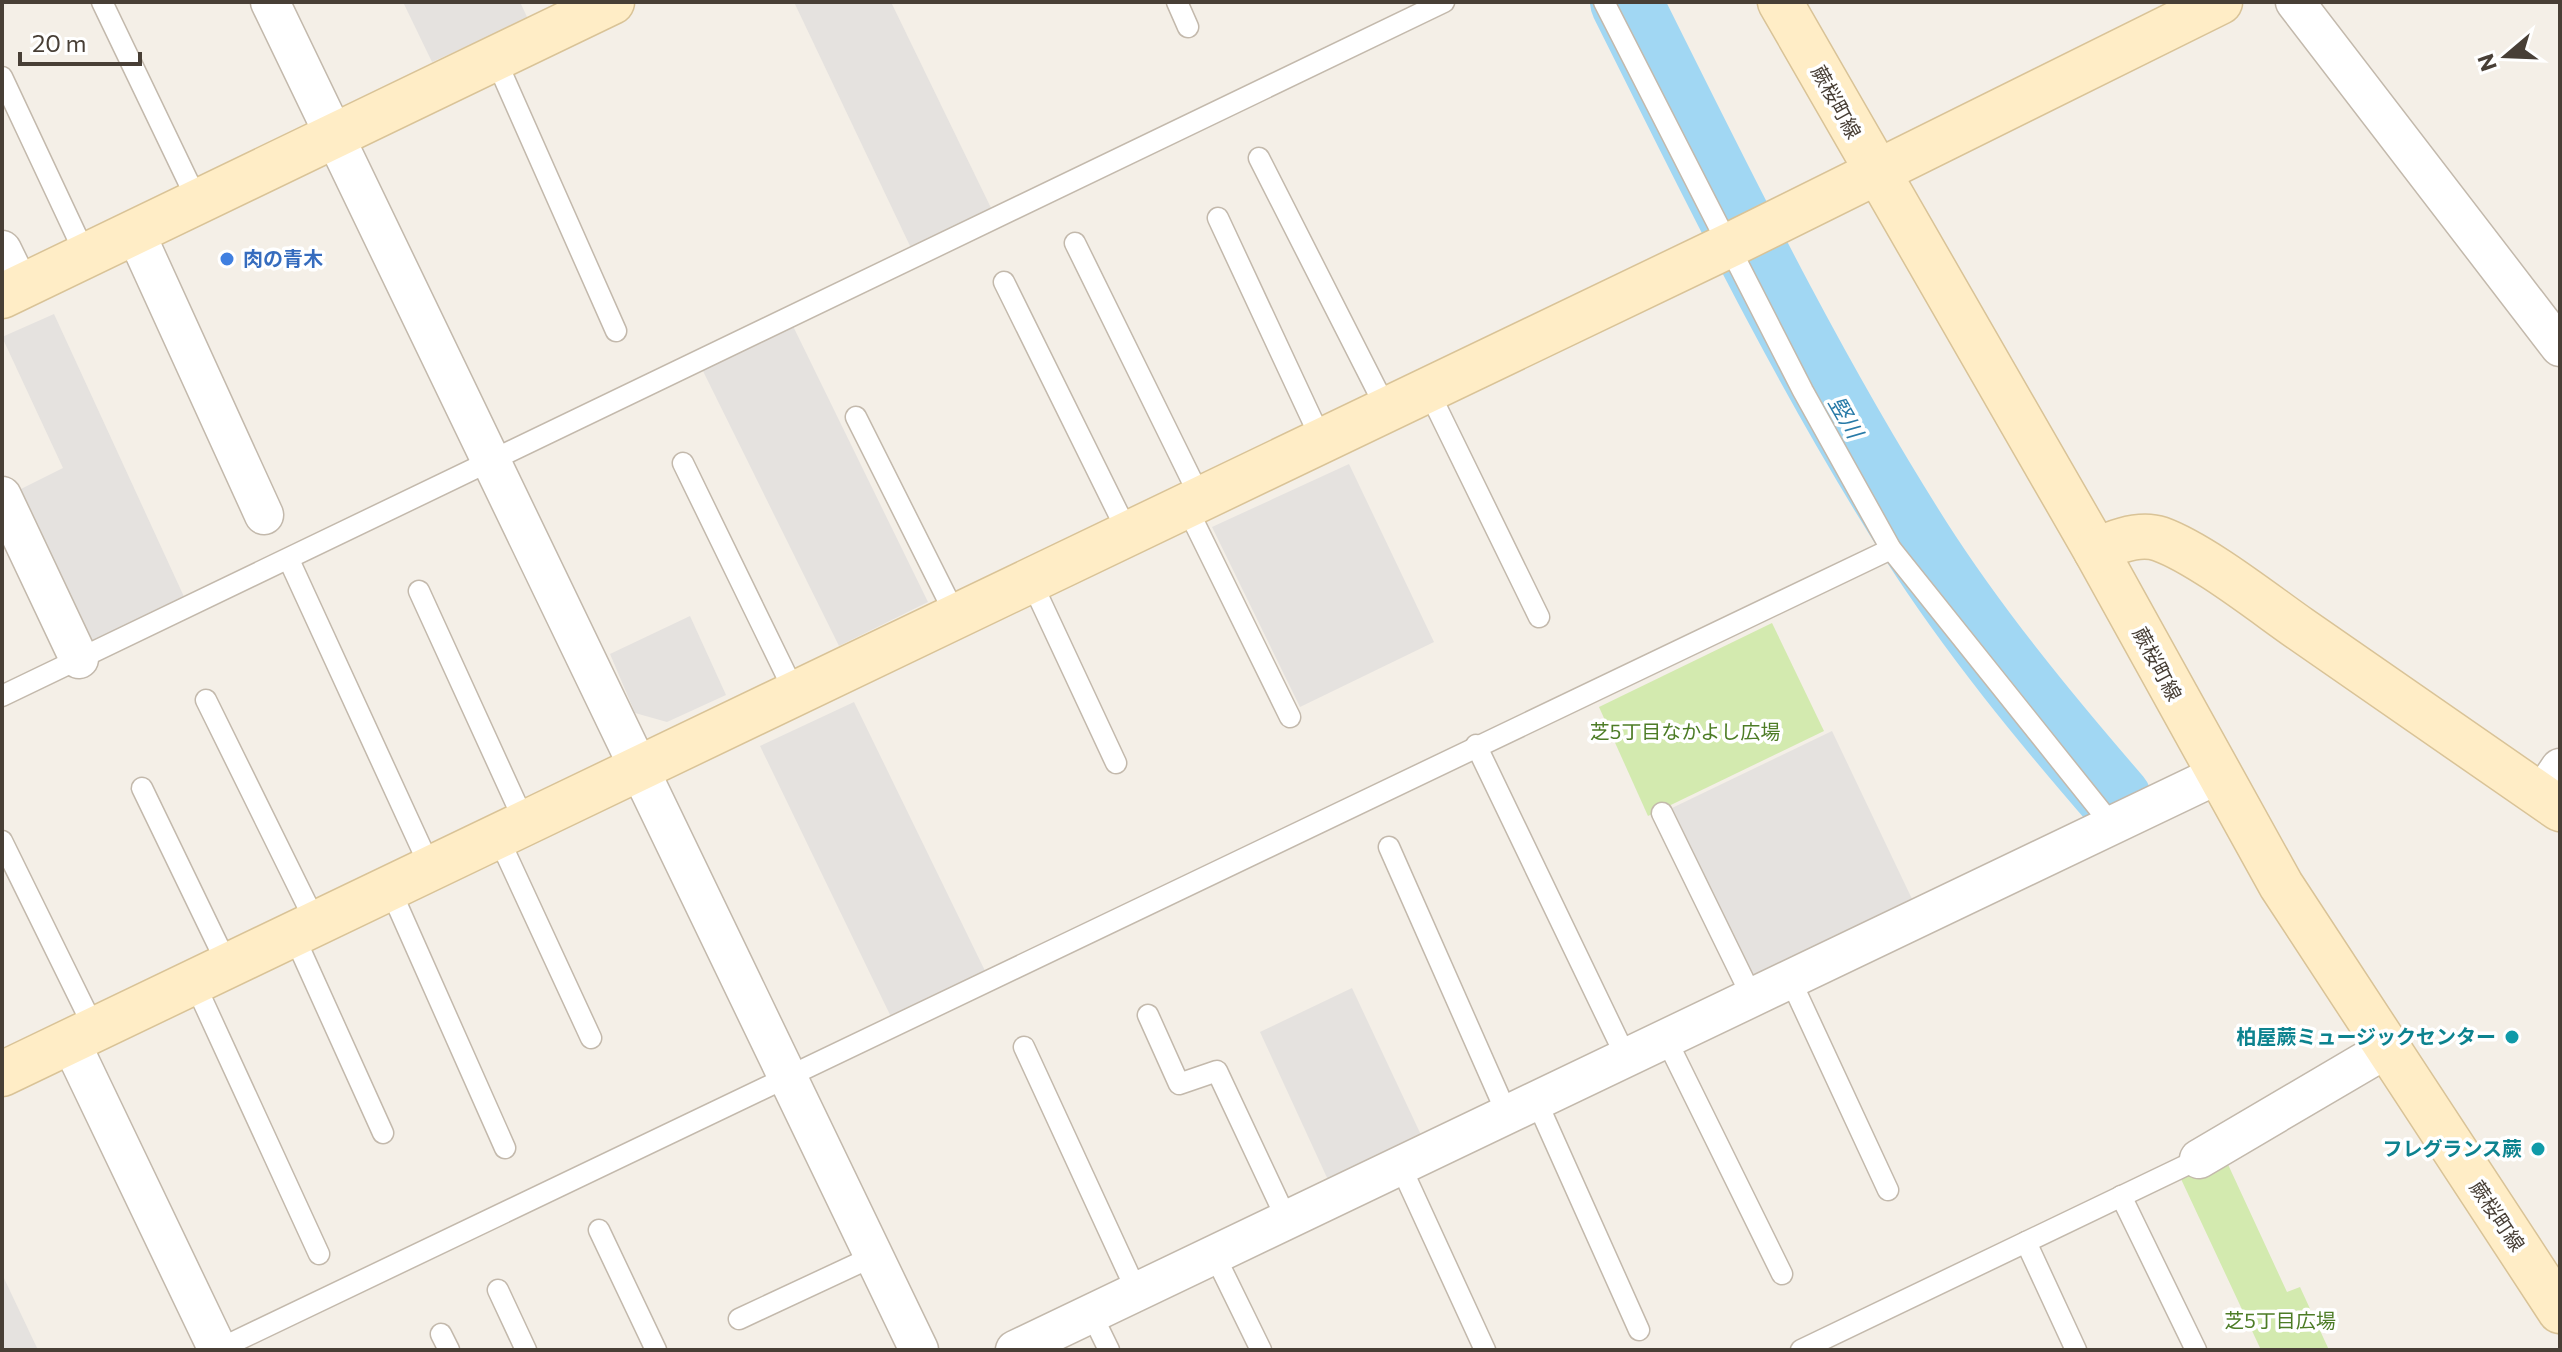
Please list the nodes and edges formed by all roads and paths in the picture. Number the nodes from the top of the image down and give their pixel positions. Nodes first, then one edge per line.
1 (102, 2) edge
2 (270, 2) edge
3 (612, 2) edge
4 (1177, 2) edge
5 (1444, 2) edge
6 (1604, 2) edge
7 (1780, 2) edge
8 (2220, 2) edge
9 (2295, 2) edge
10 (1188, 27) dead end
11 (495, 58) junction
12 (2, 77) edge
13 (334, 136) junction
14 (1259, 158) dead end
15 (1875, 171) junction
16 (198, 202) junction
17 (1218, 218) dead end
18 (135, 232) junction
19 (1741, 239) junction
20 (1075, 243) dead end
21 (86, 256) junction
22 (8, 278) edge
23 (1004, 282) dead end
24 (616, 331) dead end
25 (2560, 347) edge
26 (1428, 390) junction
27 (1387, 410) junction
28 (856, 417) dead end
29 (1322, 441) junction
30 (491, 461) junction
31 (683, 463) dead end
32 (2, 496) edge
33 (1194, 502) junction
34 (264, 515) dead end
35 (1128, 533) junction
36 (1891, 549) junction
37 (2096, 551) junction
38 (289, 560) junction
39 (1031, 581) junction
40 (419, 591) dead end
41 (956, 616) junction
42 (1539, 617) dead end
43 (79, 659) junction
44 (795, 693) junction
45 (2, 696) edge
46 (206, 700) dead end
47 (1290, 717) dead end
48 (1476, 745) junction
49 (1116, 763) dead end
50 (639, 768) junction
51 (2217, 775) junction
52 (142, 788) dead end
53 (2554, 791) edge
54 (1662, 813) dead end
55 (2112, 825) junction
56 (512, 830) junction
57 (2, 841) edge
58 (1389, 847) dead end
59 (431, 869) junction
60 (390, 889) junction
61 (305, 930) junction
62 (212, 975) junction
63 (1790, 979) junction
64 (1752, 997) junction
65 (1148, 1015) dead end
66 (82, 1036) junction
67 (591, 1038) dead end
68 (1666, 1039) junction
69 (1024, 1047) dead end
70 (2386, 1049) junction
71 (1626, 1057) junction
72 (2, 1074) edge
73 (790, 1080) junction
74 (1522, 1107) junction
75 (383, 1133) dead end
76 (505, 1148) dead end
77 (2199, 1159) joint
78 (1400, 1165) junction
79 (1888, 1190) dead end
80 (2121, 1196) junction
81 (1287, 1220) junction
82 (599, 1230) dead end
83 (2026, 1242) junction
84 (319, 1254) dead end
85 (1214, 1254) junction
86 (874, 1256) junction
87 (1782, 1274) dead end
88 (498, 1290) dead end
89 (1137, 1292) junction
90 (2560, 1311) edge
91 (1091, 1313) junction
92 (739, 1319) dead end
93 (1639, 1330) dead end
94 (218, 1350) edge
95 (526, 1350) edge
96 (656, 1350) edge
97 (919, 1350) edge
98 (1015, 1350) edge
99 (1109, 1350) edge
100 (1261, 1350) edge
101 (1485, 1350) edge
102 (1801, 1350) edge
103 (2076, 1350) edge
104 (2196, 1350) edge

1 - 16 lane
2 - 13 street
3 - 11 street
4 - 10 lane
5 - 30 lane
6 - 19 lane
7 - 15 street, 蕨桜町線
8 - 15 street
9 - 25 street
11 - 13 street
11 - 24 lane
12 - 21 lane
13 - 16 street
13 - 30 street
14 - 27 lane
15 - 19 street
15 - 37 street, 蕨桜町線
16 - 18 street
17 - 29 lane
18 - 21 street
18 - 34 street
19 - 26 street
19 - 36 lane
20 - 33 lane
21 - 22 street
23 - 35 lane
26 - 27 street
26 - 42 lane
27 - 29 street
28 - 41 lane
29 - 33 street
30 - 38 lane
30 - 50 street
31 - 44 lane
32 - 43 street
33 - 35 street
33 - 47 lane
35 - 39 street
36 - 48 lane
36 - 55 lane
37 - 51 street, 蕨桜町線
37 - 53 street
38 - 43 lane
38 - 59 lane
39 - 41 street
39 - 49 lane
40 - 56 lane
41 - 44 street
43 - 45 lane
44 - 50 street
46 - 61 lane
48 - 71 lane
48 - 73 lane
50 - 56 street
50 - 73 street
51 - 55 street
51 - 70 street, 蕨桜町線
52 - 62 lane
54 - 64 lane
55 - 63 street
56 - 59 street
56 - 67 lane
57 - 66 lane
58 - 74 lane
59 - 60 street
60 - 61 street
60 - 76 lane
61 - 62 street
61 - 75 lane
62 - 66 street
62 - 84 lane
63 - 64 street
63 - 79 lane
64 - 68 street
65 - 81 lane
66 - 72 street
66 - 94 street
68 - 71 street
68 - 87 lane
69 - 89 lane
70 - 77 street
70 - 90 street, 蕨桜町線
71 - 74 street
73 - 86 street
73 - 94 lane
74 - 78 street
74 - 93 lane
77 - 80 lane
78 - 81 street
78 - 101 lane
80 - 83 lane
80 - 104 lane
81 - 85 street
82 - 96 lane
83 - 102 lane
83 - 103 lane
85 - 89 street
85 - 100 lane
86 - 92 lane
86 - 97 street
88 - 95 lane
89 - 91 street
91 - 98 street
91 - 99 lane

